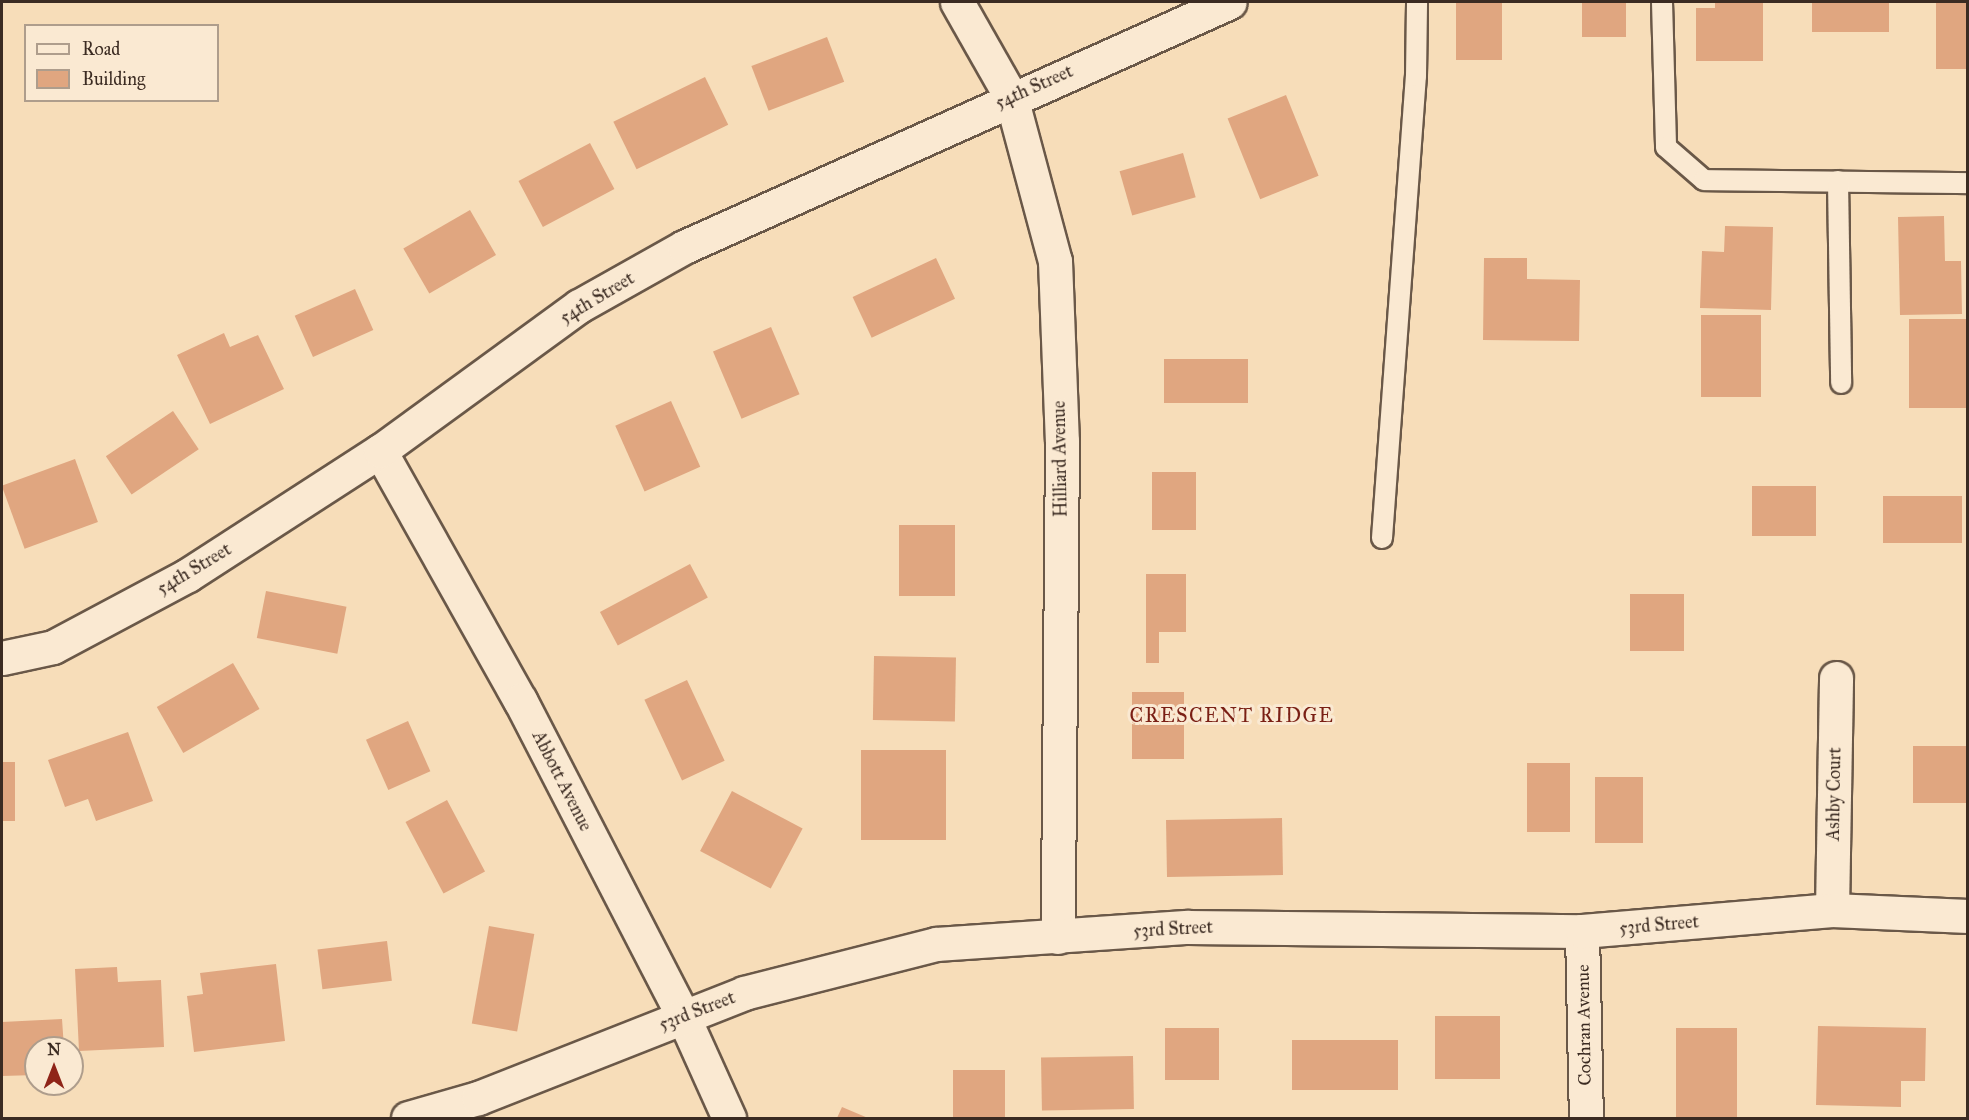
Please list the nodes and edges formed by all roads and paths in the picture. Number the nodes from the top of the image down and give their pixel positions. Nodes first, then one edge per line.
1 (957, 2) edge
2 (1230, 2) edge
3 (1416, 2) edge
4 (1662, 2) edge
5 (1011, 97) junction
6 (1838, 181) junction
7 (1968, 183) edge
8 (1840, 383) dead end
9 (380, 451) junction
10 (1382, 538) dead end
11 (2, 658) edge
12 (1836, 678) dead end
13 (1832, 910) junction
14 (1968, 916) edge
15 (1582, 931) junction
16 (1058, 937) junction
17 (683, 1016) junction
18 (408, 1119) edge
19 (729, 1119) edge
20 (1586, 1119) edge

1 - 5 street, Hilliard Avenue
2 - 5 street, 54th Street
3 - 10 lane
4 - 6 lane
5 - 9 street, 54th Street
5 - 16 street, Hilliard Avenue
6 - 7 lane
6 - 8 lane
9 - 11 street, 54th Street
9 - 17 street, Abbott Avenue
12 - 13 street, Ashby Court
13 - 14 street, 53rd Street
13 - 15 street, 53rd Street
15 - 16 street, 53rd Street
15 - 20 street, Cochran Avenue
16 - 17 street, 53rd Street
17 - 18 street, 53rd Street
17 - 19 street, Abbott Avenue

